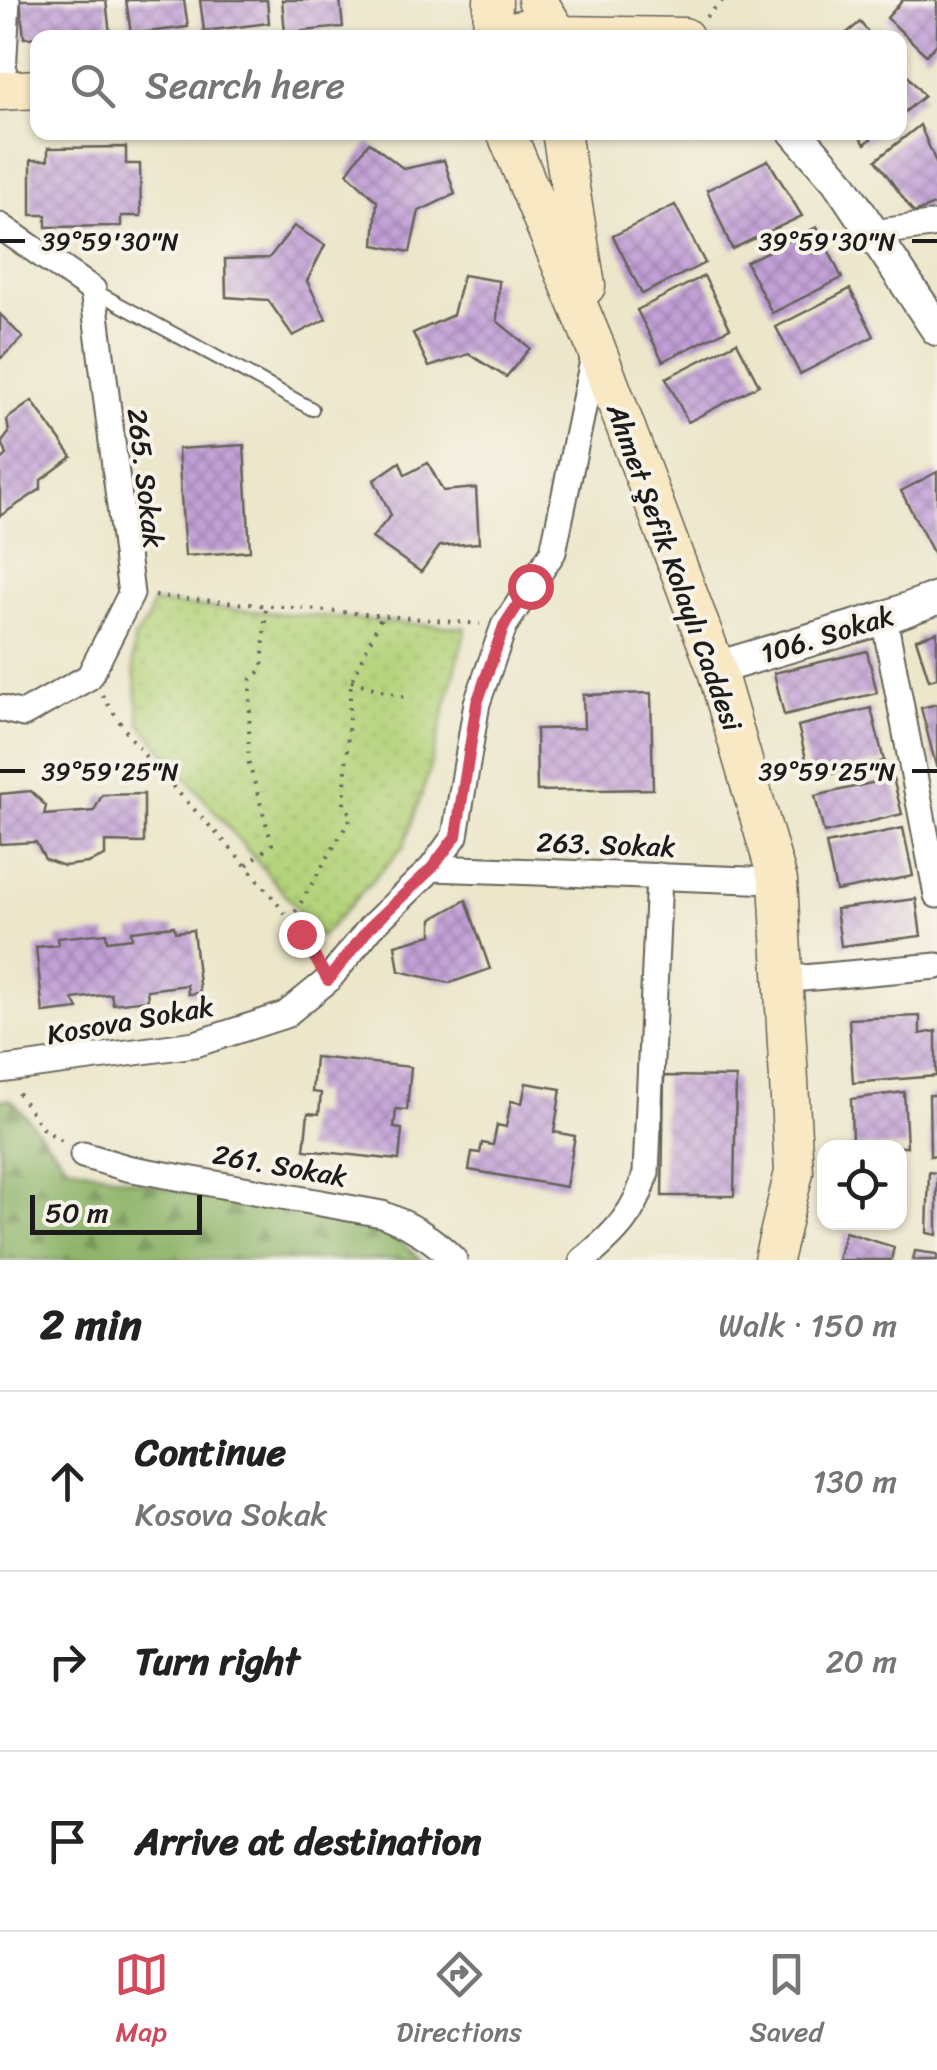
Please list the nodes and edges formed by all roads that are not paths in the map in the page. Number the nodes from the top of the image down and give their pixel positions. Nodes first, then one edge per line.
1 (7, 0) edge
2 (493, 0) edge
3 (537, 0) edge
4 (492, 30) edge
5 (519, 30) edge
6 (546, 30) edge
7 (556, 30) edge
8 (13, 90) edge
9 (509, 140) edge
10 (563, 140) edge
11 (802, 140) edge
12 (937, 224) edge
13 (0, 226) edge
14 (873, 233) junction
15 (93, 290) junction
16 (937, 328) edge
17 (596, 348) junction
18 (312, 408) dead end
19 (937, 598) edge
20 (884, 618) junction
21 (716, 668) junction
22 (0, 708) edge
23 (432, 868) junction
24 (659, 876) junction
25 (778, 881) junction
26 (937, 895) edge
27 (937, 966) edge
28 (782, 980) junction
29 (5, 1070) edge
30 (82, 1155) road end
31 (454, 1260) edge
32 (583, 1260) edge
33 (773, 1260) edge

1 - 8 street
2 - 4 main road
3 - 7 main road
5 - 6 main road
9 - 17 main road
10 - 17 main road
11 - 14 street
12 - 14 street
13 - 15 street
14 - 16 street
15 - 18 lane
15 - 22 street, 265. Sokak
17 - 21 main road, Ahmet Şefik Kolaylı Caddesi
17 - 23 street, Kosova Sokak
19 - 20 street, 106. Sokak
20 - 21 street, 106. Sokak
20 - 26 street
21 - 25 main road, Ahmet Şefik Kolaylı Caddesi
23 - 24 street, 263. Sokak
23 - 29 street, Kosova Sokak
24 - 25 street, 263. Sokak
24 - 32 street
25 - 28 main road, Ahmet Şefik Kolaylı Caddesi
27 - 28 street
28 - 33 main road, Ahmet Şefik Kolaylı Caddesi
30 - 31 street, 261. Sokak

